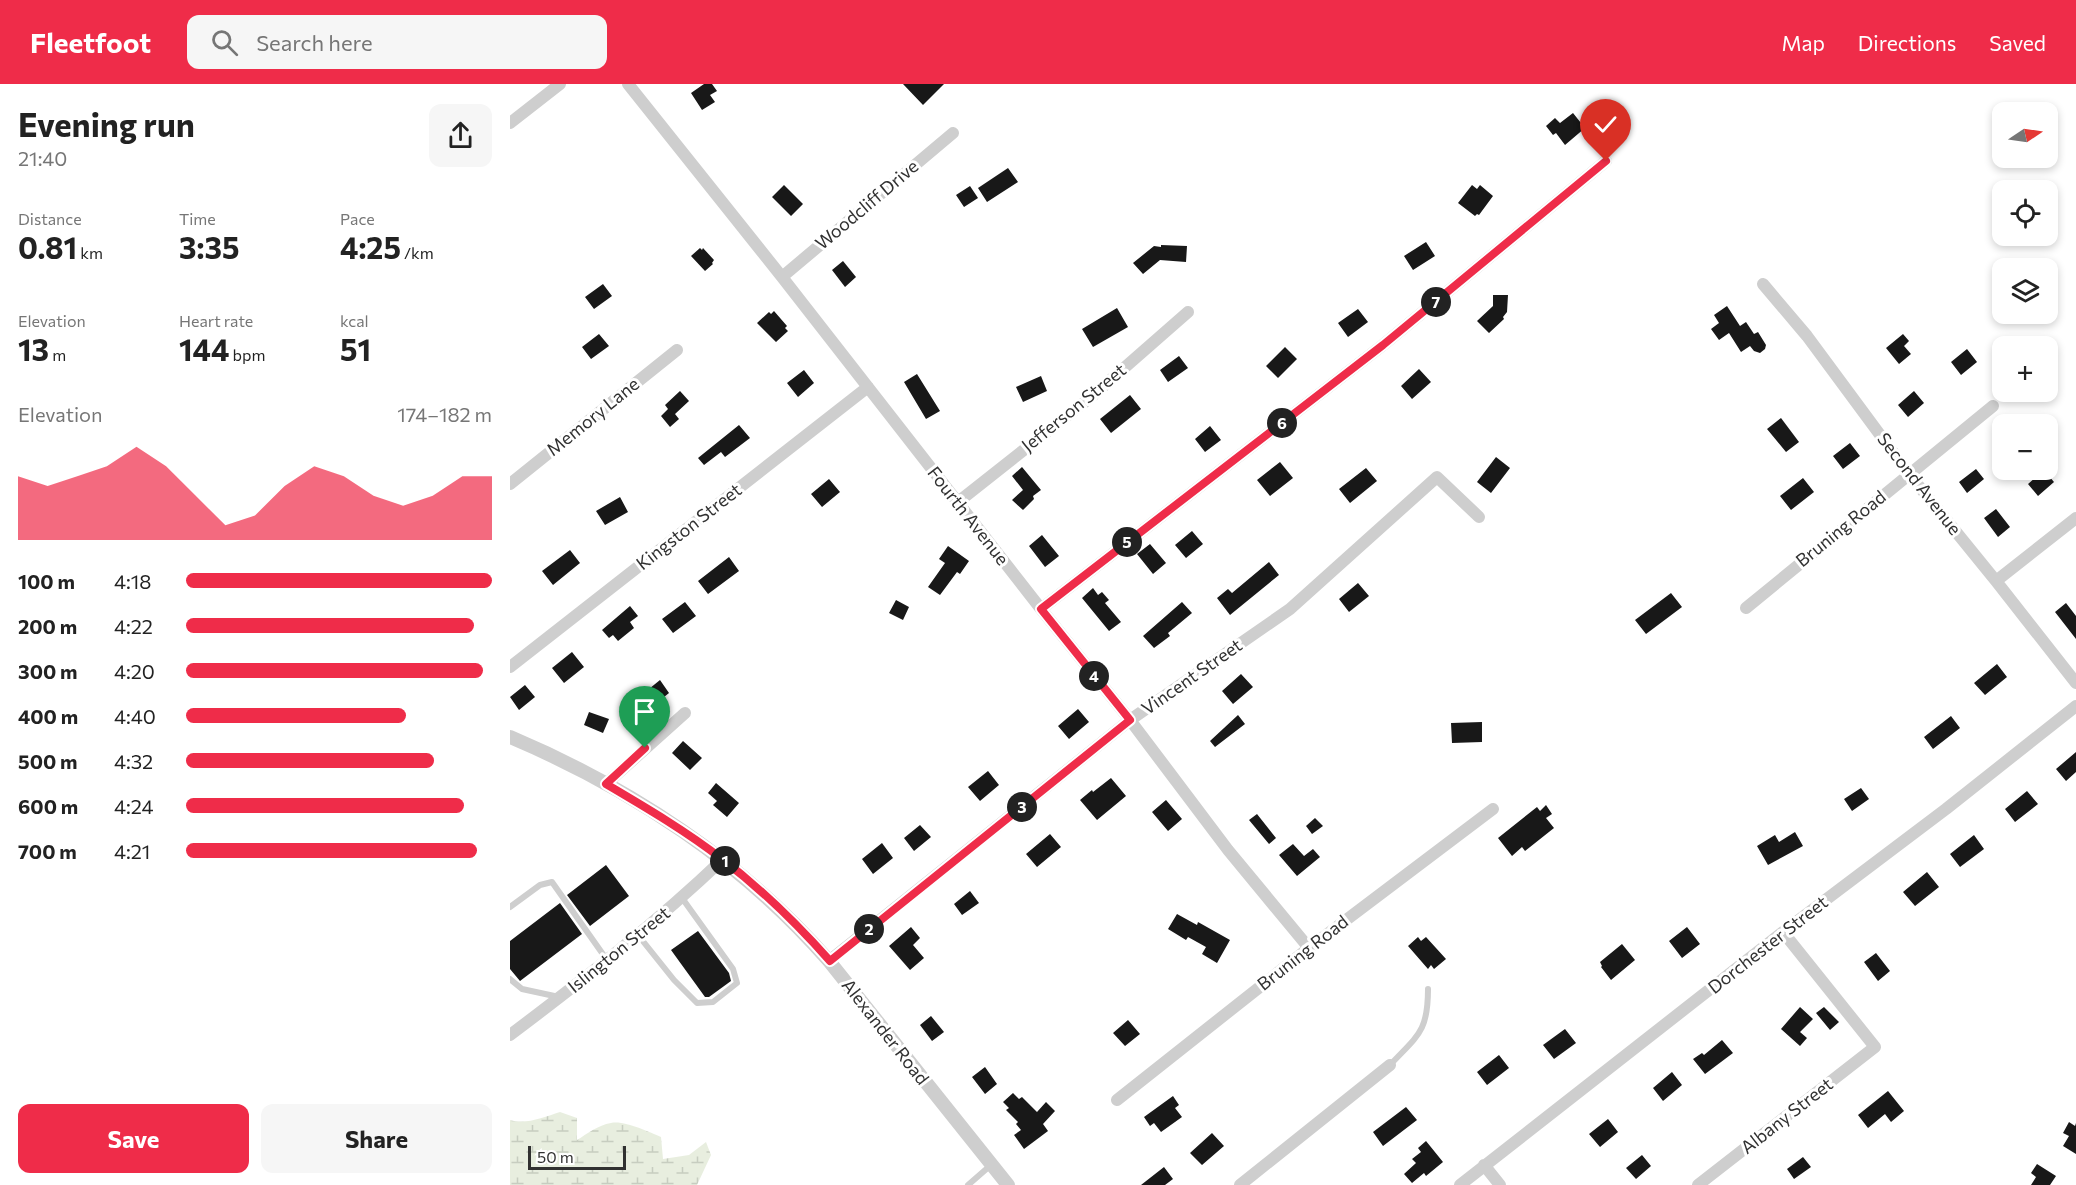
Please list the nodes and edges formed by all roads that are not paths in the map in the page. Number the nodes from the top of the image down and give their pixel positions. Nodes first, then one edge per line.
1 (560, 84) edge
2 (628, 84) edge
3 (510, 123) edge
4 (953, 133) dead end
5 (1606, 161) dead end
6 (782, 277) junction
7 (1763, 284) dead end
8 (1188, 312) dead end
9 (677, 350) dead end
10 (868, 387) junction
11 (1993, 406) dead end
12 (1909, 474) junction
13 (510, 484) edge
14 (958, 502) junction
15 (1479, 517) dead end
16 (2076, 518) edge
17 (1996, 581) junction
18 (1746, 608) dead end
19 (1041, 609) junction
20 (510, 667) edge
21 (2076, 683) edge
22 (2076, 706) edge
23 (685, 713) dead end
24 (1130, 720) junction
25 (510, 737) edge
26 (606, 784) junction
27 (1493, 809) dead end
28 (723, 859) junction
29 (682, 898) junction
30 (510, 907) edge
31 (1783, 932) junction
32 (638, 935) junction
33 (1309, 948) junction
34 (607, 960) junction
35 (830, 961) junction
36 (510, 979) edge
37 (1428, 989) dead end
38 (560, 998) junction
39 (513, 1031) edge
40 (1390, 1065) joint
41 (1117, 1100) dead end
42 (992, 1165) junction
43 (1484, 1165) junction
44 (968, 1185) edge
45 (1008, 1185) edge
46 (1240, 1185) edge
47 (1460, 1185) edge
48 (1500, 1185) edge
49 (1698, 1185) edge

1 - 3 street
2 - 6 street, Fourth Avenue
4 - 6 street, Woodcliff Drive
5 - 19 street
6 - 10 street, Fourth Avenue
7 - 12 street, Second Avenue
8 - 14 street, Jefferson Street
9 - 13 street, Memory Lane
10 - 14 street, Fourth Avenue
10 - 20 street, Kingston Street
11 - 12 street, Bruning Road
12 - 17 street, Second Avenue
12 - 18 street, Bruning Road
14 - 19 street, Fourth Avenue
15 - 24 street, Vincent Street
16 - 17 street
17 - 21 street, Second Avenue
19 - 24 street, Fourth Avenue
22 - 31 street, Dorchester Street
23 - 26 street
24 - 33 street, Fourth Avenue
24 - 35 street, Vincent Street
25 - 26 street, Alexander Road
26 - 28 street, Alexander Road
27 - 33 street, Bruning Road
28 - 29 street, Islington Street
28 - 35 street, Alexander Road
29 - 32 street, Islington Street
29 - 32 lane
30 - 34 lane
31 - 43 street, Dorchester Street
31 - 49 street, Albany Street
32 - 34 street, Islington Street
33 - 41 street, Bruning Road
34 - 38 street, Islington Street
35 - 42 street, Alexander Road
36 - 38 lane
37 - 40 lane
38 - 39 street, Islington Street
40 - 46 street
42 - 44 lane
42 - 45 street, Alexander Road
43 - 47 street, Dorchester Street
43 - 48 street

